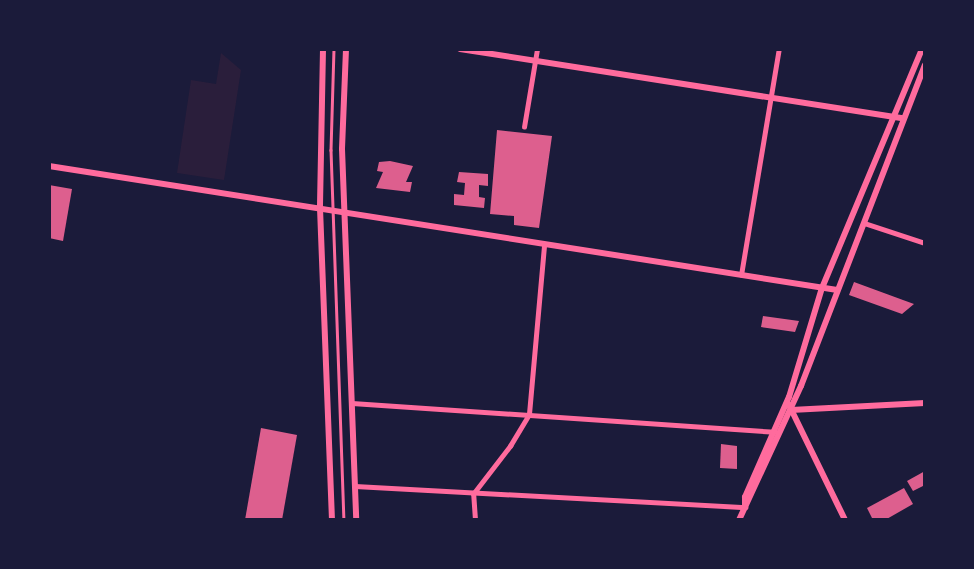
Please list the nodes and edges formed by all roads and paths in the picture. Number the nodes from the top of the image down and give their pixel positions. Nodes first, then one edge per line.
1 (323, 49) edge
2 (334, 49) edge
3 (346, 49) edge
4 (460, 49) edge
5 (537, 49) edge
6 (779, 49) edge
7 (922, 49) edge
8 (535, 61) junction
9 (925, 65) edge
10 (771, 96) junction
11 (894, 117) junction
12 (903, 118) junction
13 (523, 127) dead end
14 (49, 166) edge
15 (320, 208) junction
16 (332, 210) junction
17 (344, 212) junction
18 (863, 222) junction
19 (922, 242) dead end
20 (544, 246) junction
21 (741, 275) junction
22 (822, 288) junction
23 (836, 290) junction
24 (789, 397) junction
25 (351, 403) junction
26 (925, 403) edge
27 (791, 410) junction
28 (529, 414) junction
29 (774, 432) junction
30 (355, 486) junction
31 (473, 494) junction
32 (745, 508) junction
33 (332, 520) edge
34 (344, 520) edge
35 (356, 520) edge
36 (475, 520) edge
37 (739, 520) edge
38 (845, 520) edge

1 - 15 main road
2 - 16 lane
3 - 17 main road
4 - 8 main road
5 - 8 street
6 - 10 street
7 - 11 main road
8 - 10 main road
8 - 13 street
9 - 12 main road
10 - 11 main road
10 - 21 street
11 - 12 main road
11 - 22 main road
12 - 18 main road
14 - 15 main road
15 - 16 main road
15 - 33 main road
16 - 17 main road
16 - 34 lane
17 - 20 main road
17 - 25 main road
18 - 19 street
18 - 23 main road
20 - 21 main road
20 - 28 street
21 - 22 main road
22 - 23 main road
22 - 24 main road
23 - 27 main road
24 - 27 main road
24 - 29 main road
25 - 28 street
25 - 30 main road
26 - 27 main road
27 - 32 main road
27 - 38 main road
28 - 29 street
28 - 31 street
29 - 32 main road
30 - 31 street
30 - 35 main road
31 - 32 street
31 - 36 street
32 - 37 main road

